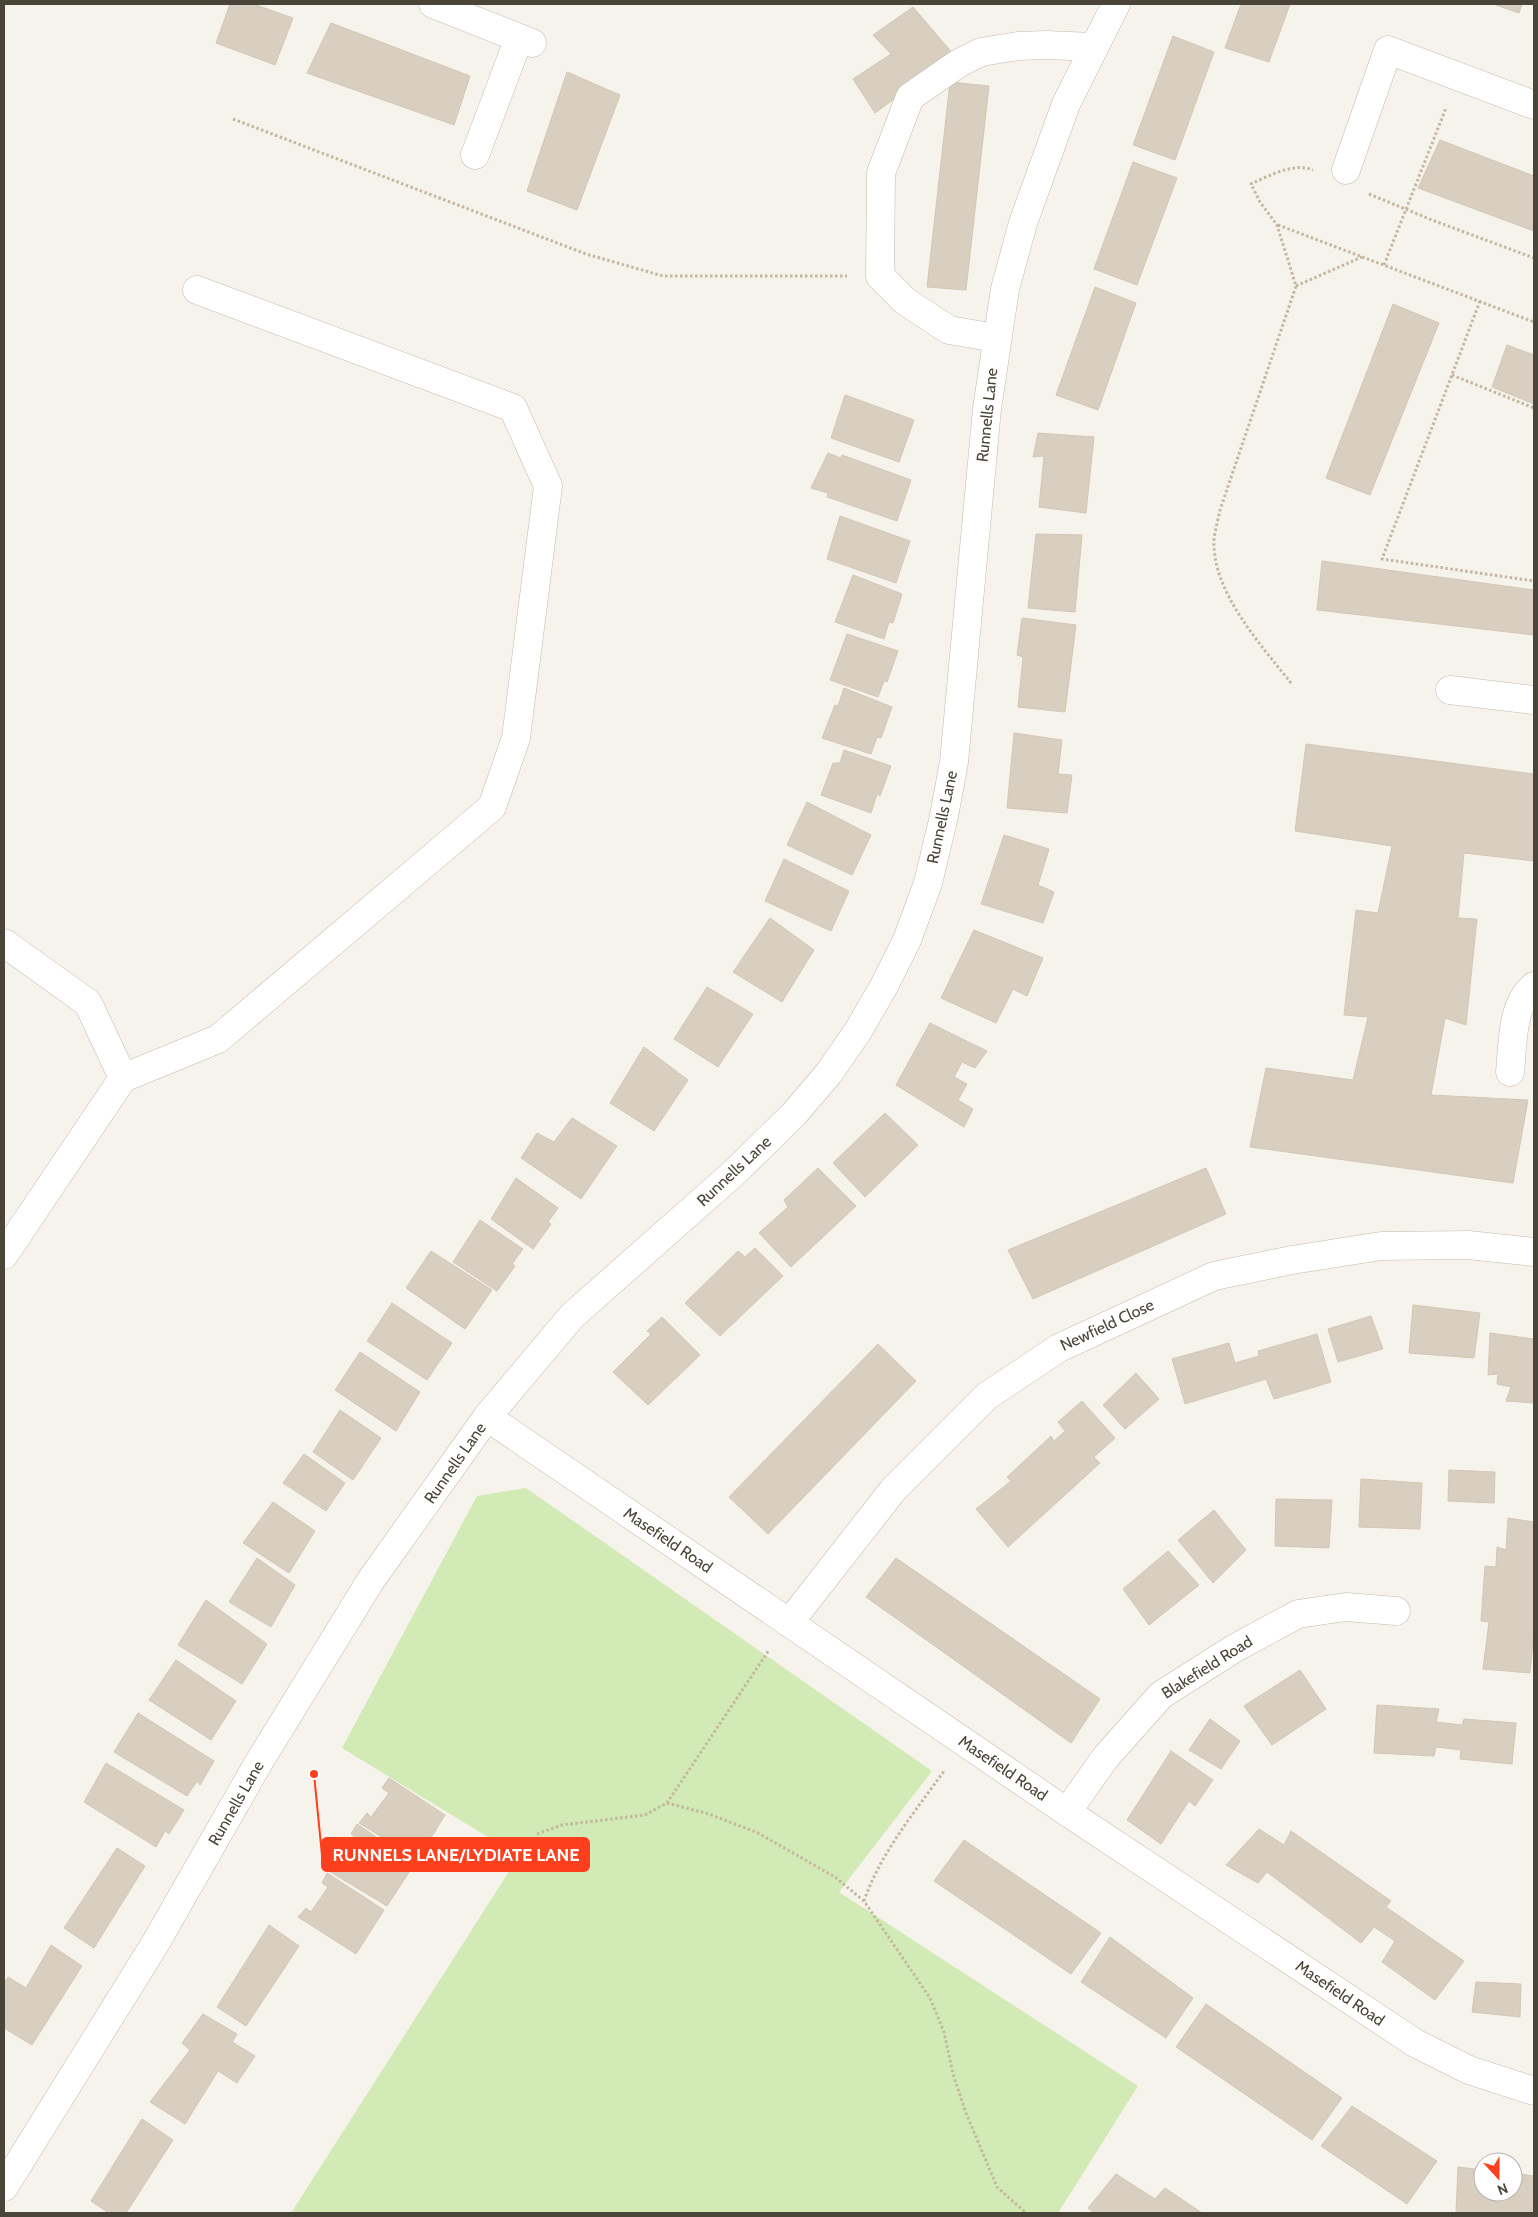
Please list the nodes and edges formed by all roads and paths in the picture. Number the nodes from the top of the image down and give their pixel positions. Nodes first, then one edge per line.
1 (433, 4) edge
2 (1116, 4) edge
3 (1093, 48) junction
4 (1534, 105) edge
5 (1446, 107) dead end
6 (233, 119) dead end
7 (475, 155) dead end
8 (1315, 171) dead end
9 (1353, 180) joint
10 (1405, 209) junction
11 (1277, 225) junction
12 (1363, 257) junction
13 (1534, 258) edge
14 (1384, 265) junction
15 (880, 276) junction
16 (1296, 286) junction
17 (197, 290) dead end
18 (1480, 301) junction
19 (1534, 322) edge
20 (996, 338) junction
21 (1452, 375) junction
22 (1534, 408) edge
23 (1534, 580) edge
24 (1291, 683) dead end
25 (1450, 690) dead end
26 (1534, 700) edge
27 (4, 943) edge
28 (1534, 986) edge
29 (1510, 1072) dead end
30 (123, 1078) junction
31 (1534, 1252) edge
32 (4, 1255) edge
33 (487, 1417) junction
34 (1396, 1610) dead end
35 (782, 1633) junction
36 (944, 1771) dead end
37 (667, 1803) junction
38 (1067, 1812) junction
39 (537, 1834) dead end
40 (864, 1901) junction
41 (1534, 2091) edge
42 (4, 2187) edge
43 (1026, 2213) edge

1 - 7 street
2 - 3 street, Runnells Lane
3 - 15 street
3 - 20 street, Runnells Lane
4 - 9 street
5 - 10 path
6 - 15 path
8 - 11 path
9 - 10 path
10 - 13 path
10 - 14 path
11 - 12 path
11 - 16 path
12 - 14 path
12 - 16 path
14 - 18 path
15 - 20 street
16 - 24 path
17 - 30 street
18 - 19 path
18 - 21 path
20 - 33 street, Runnells Lane
21 - 22 path
21 - 23 path
25 - 26 street
27 - 30 street
28 - 29 street
30 - 32 street
31 - 35 street, Newfield Close
33 - 35 street, Masefield Road
33 - 42 street, Runnells Lane
34 - 38 street, Blakefield Road
35 - 37 path
35 - 38 street, Masefield Road
36 - 40 path
37 - 39 path
37 - 40 path
38 - 41 street, Masefield Road
40 - 43 path

